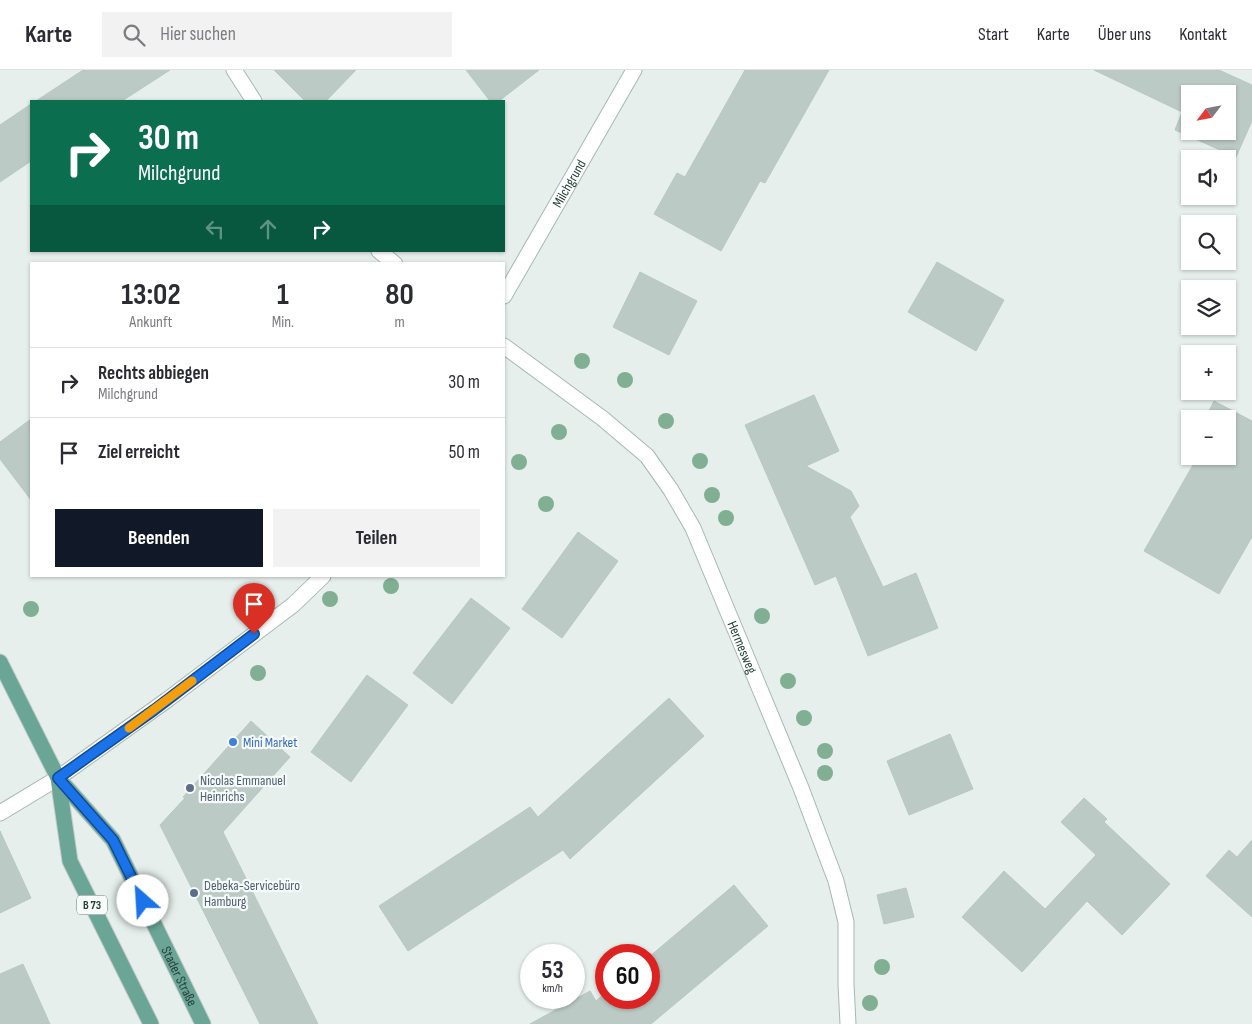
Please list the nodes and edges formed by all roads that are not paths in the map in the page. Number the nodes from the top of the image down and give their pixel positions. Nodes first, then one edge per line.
1 (234, 70) edge
2 (634, 70) edge
3 (253, 100) edge
4 (379, 252) edge
5 (392, 262) edge
6 (505, 294) edge
7 (505, 347) edge
8 (322, 577) edge
9 (0, 662) edge
10 (58, 778) junction
11 (0, 813) edge
12 (152, 1024) edge
13 (204, 1024) edge
14 (848, 1024) edge

1 - 3 street
2 - 6 street, Milchgrund
4 - 5 street
7 - 14 street, Hermesweg
8 - 10 street
9 - 10 main road, Stader Straße / B 73
10 - 11 street
10 - 12 main road, Stader Straße / B 73
10 - 13 main road, Stader Straße / B 73

